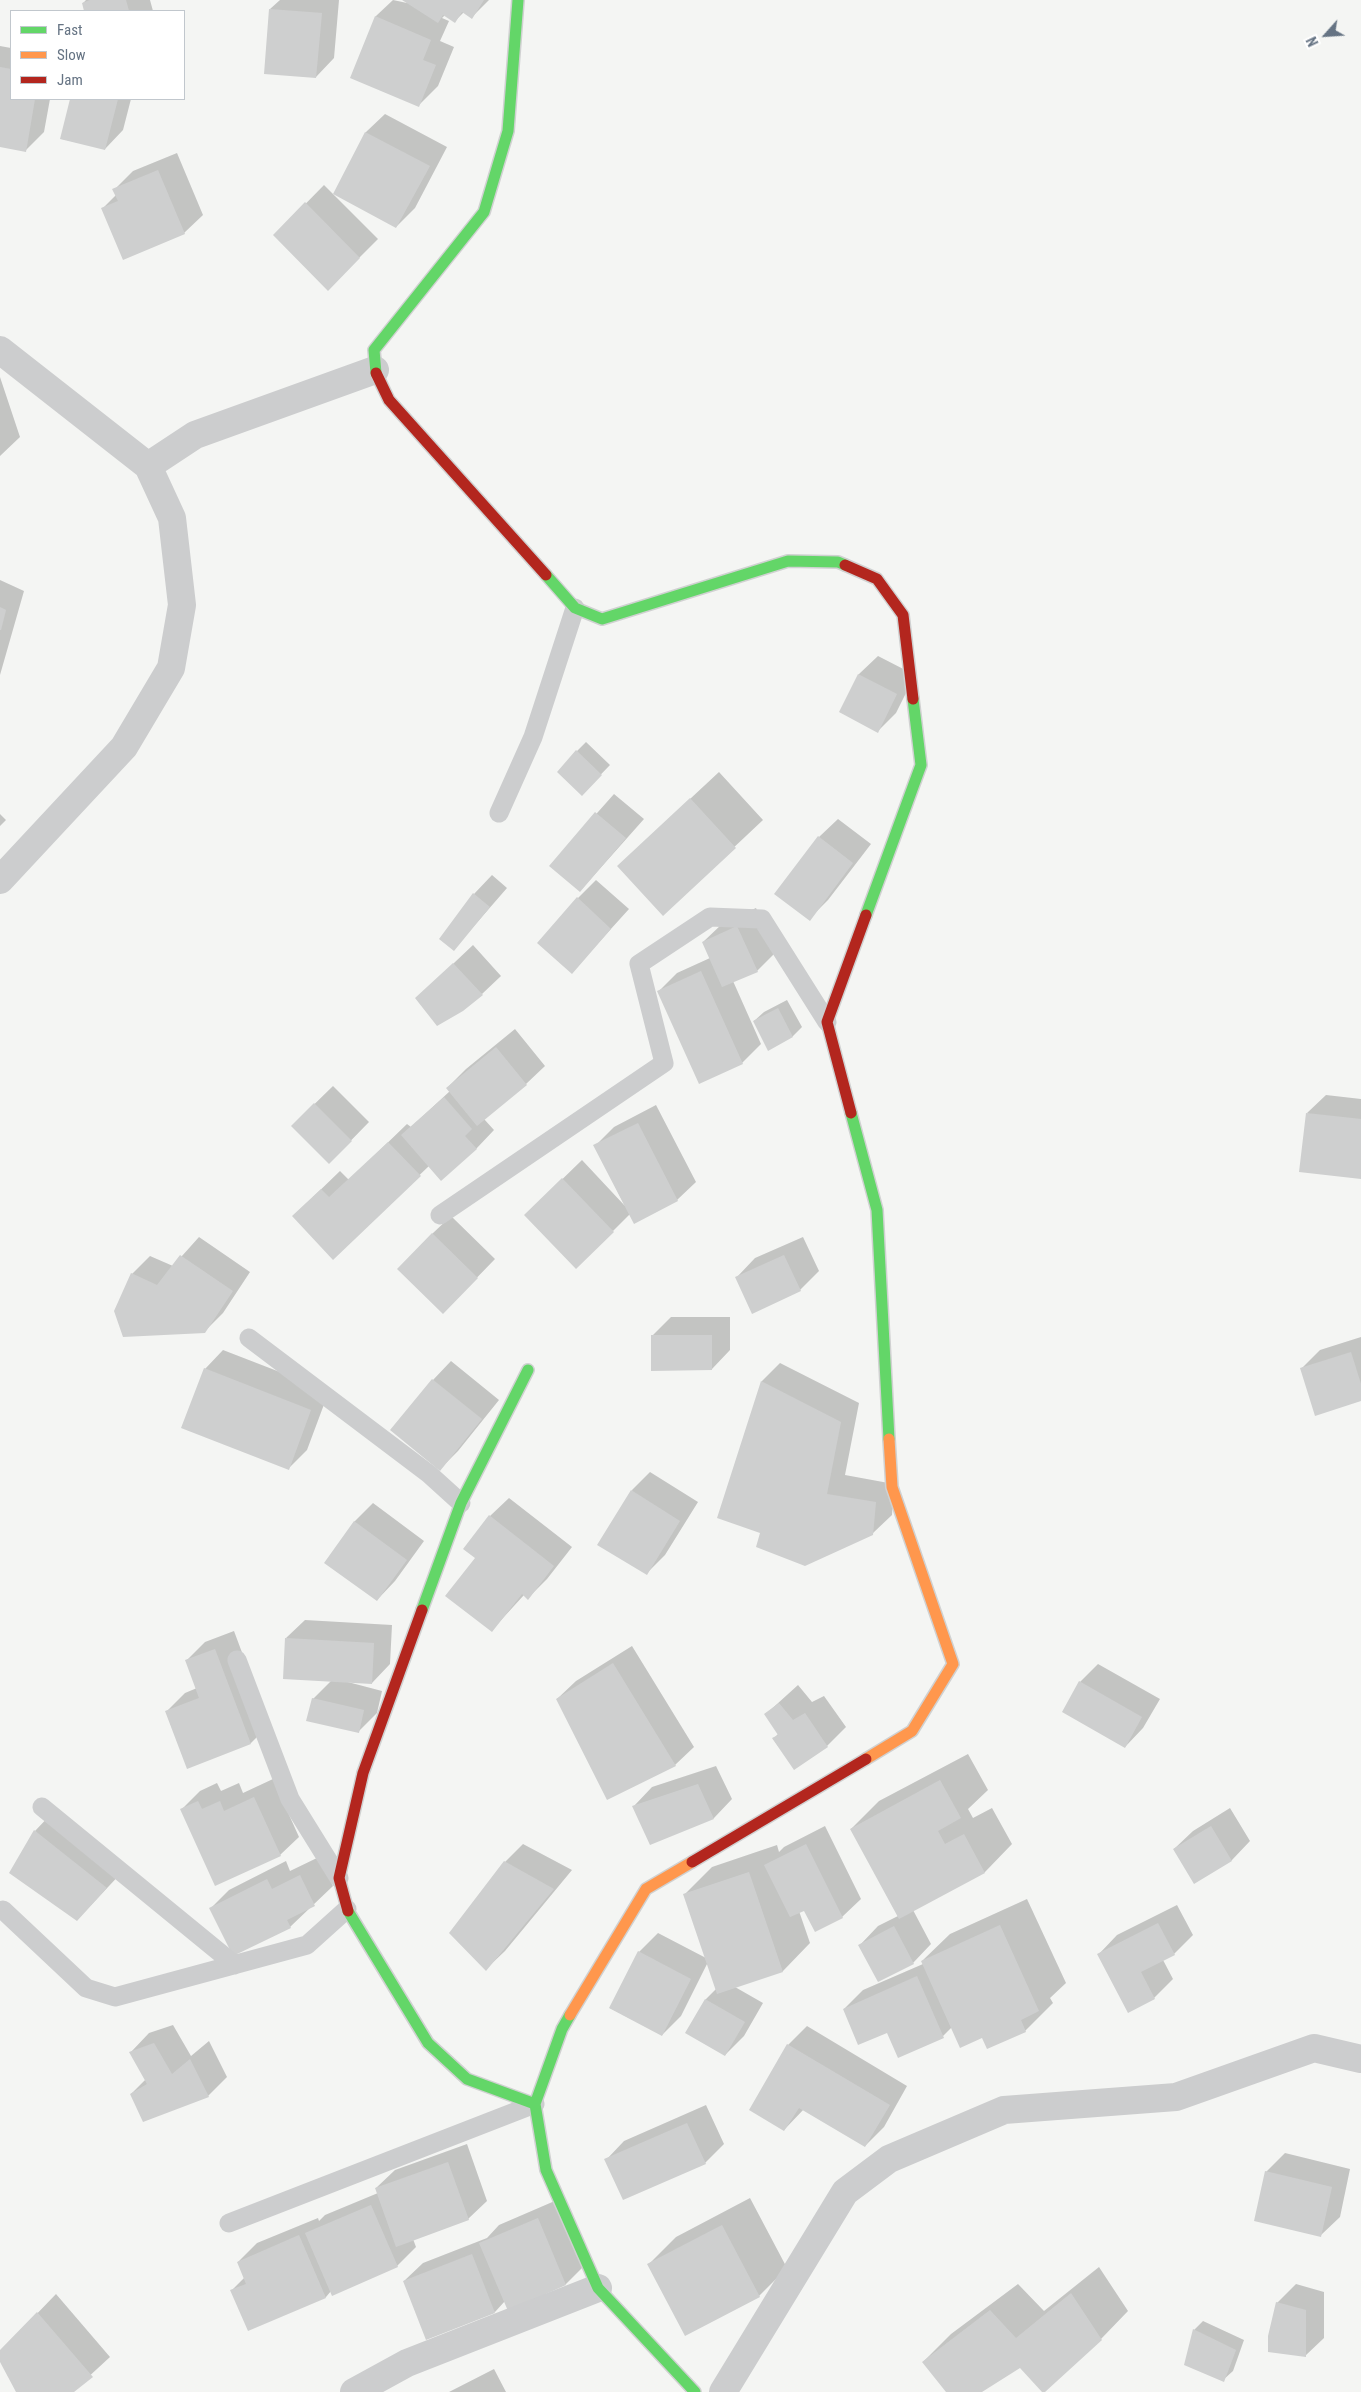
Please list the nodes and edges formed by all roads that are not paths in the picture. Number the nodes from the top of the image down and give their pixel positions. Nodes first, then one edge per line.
1 (518, 0) edge
2 (0, 350) edge
3 (375, 370) junction
4 (148, 466) junction
5 (575, 608) junction
6 (499, 813) dead end
7 (0, 880) edge
8 (827, 1022) junction
9 (440, 1215) dead end
10 (249, 1338) dead end
11 (528, 1370) dead end
12 (461, 1503) junction
13 (237, 1660) dead end
14 (42, 1807) dead end
15 (338, 1878) junction
16 (347, 1909) junction
17 (3, 1910) dead end
18 (235, 1965) junction
19 (1361, 2059) edge
20 (534, 2104) junction
21 (229, 2224) dead end
22 (598, 2288) junction
23 (354, 2392) edge
24 (695, 2392) edge
25 (722, 2392) edge

1 - 3 street
2 - 4 street
3 - 4 street
3 - 5 street
4 - 7 street
5 - 6 lane
5 - 8 street
8 - 9 lane
8 - 20 street
10 - 12 lane
11 - 12 street
12 - 15 street
13 - 15 lane
14 - 18 lane
15 - 16 street
16 - 18 lane
16 - 20 street
17 - 18 lane
19 - 25 street
20 - 21 lane
20 - 22 street
22 - 23 street
22 - 24 street

